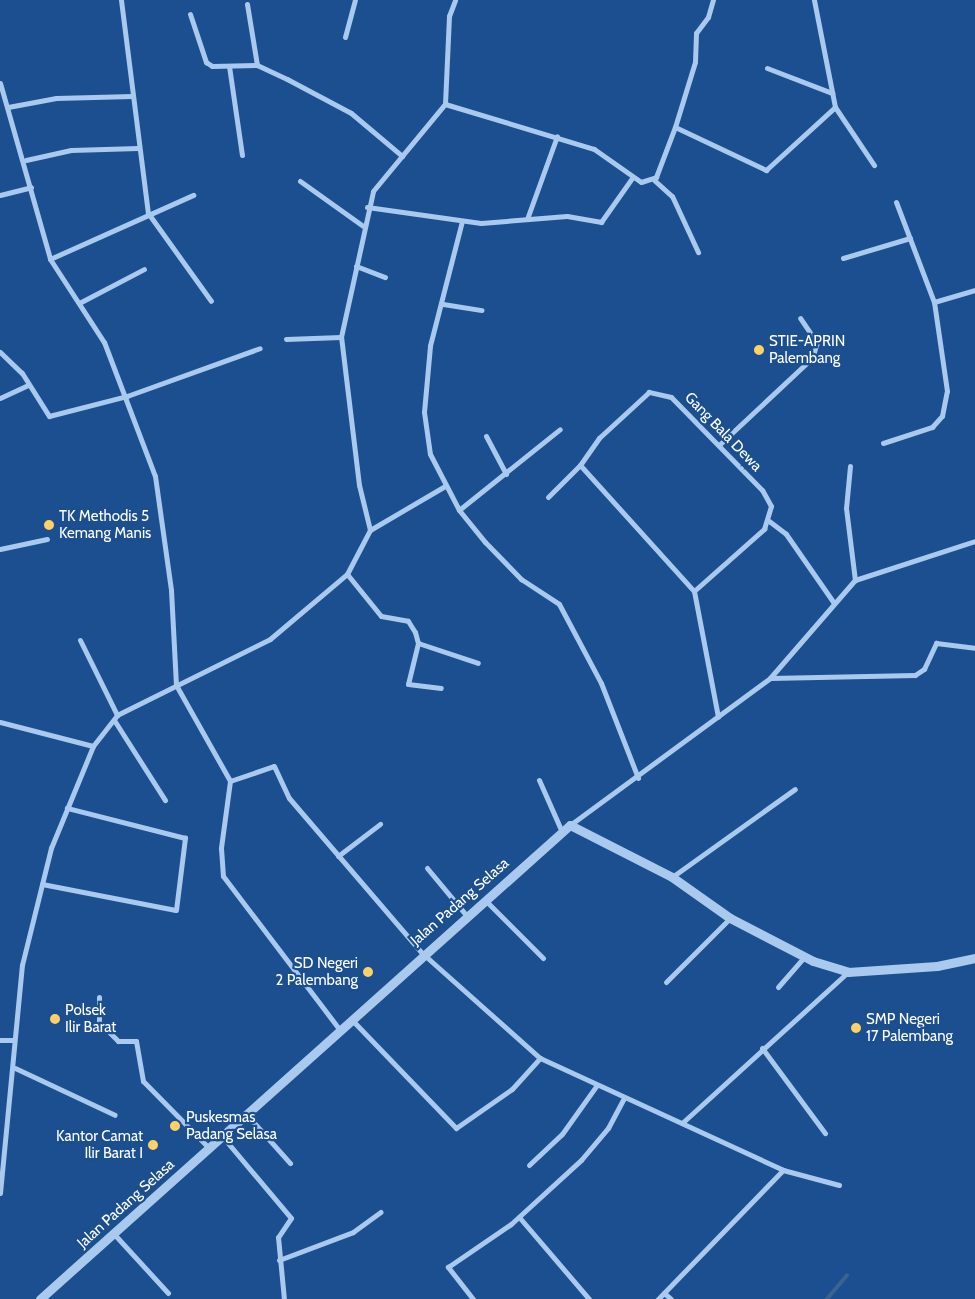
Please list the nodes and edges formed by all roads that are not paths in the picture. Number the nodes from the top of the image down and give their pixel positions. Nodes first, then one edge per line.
1 (121, 0) edge
2 (355, 0) edge
3 (455, 0) edge
4 (713, 0) edge
5 (814, 0) edge
6 (247, 4) dead end
7 (190, 14) dead end
8 (345, 37) dead end
9 (257, 65) junction
10 (229, 66) junction
11 (767, 68) dead end
12 (0, 83) edge
13 (832, 92) junction
14 (132, 96) junction
15 (445, 104) junction
16 (8, 107) junction
17 (835, 107) junction
18 (675, 127) junction
19 (556, 136) junction
20 (138, 148) junction
21 (242, 155) dead end
22 (402, 156) junction
23 (26, 160) junction
24 (874, 165) dead end
25 (632, 178) junction
26 (654, 180) junction
27 (300, 181) dead end
28 (31, 187) junction
29 (193, 194) dead end
30 (0, 195) edge
31 (896, 202) dead end
32 (367, 207) junction
33 (148, 213) junction
34 (526, 219) junction
35 (462, 220) junction
36 (363, 226) junction
37 (910, 238) junction
38 (698, 252) dead end
39 (843, 258) dead end
40 (50, 259) junction
41 (356, 266) junction
42 (144, 269) dead end
43 (386, 277) dead end
44 (975, 290) edge
45 (211, 301) dead end
46 (81, 302) junction
47 (934, 302) junction
48 (443, 304) junction
49 (482, 310) dead end
50 (800, 318) dead end
51 (341, 338) junction
52 (286, 339) dead end
53 (260, 348) dead end
54 (0, 352) edge
55 (28, 385) junction
56 (127, 396) junction
57 (0, 398) edge
58 (560, 429) dead end
59 (486, 436) dead end
60 (883, 443) dead end
61 (719, 445) junction
62 (580, 465) junction
63 (850, 466) dead end
64 (506, 474) junction
65 (445, 486) junction
66 (548, 497) dead end
67 (459, 510) junction
68 (769, 521) junction
69 (370, 530) junction
70 (47, 538) dead end
71 (975, 541) edge
72 (0, 549) edge
73 (347, 574) junction
74 (855, 580) junction
75 (694, 591) junction
76 (834, 604) junction
77 (80, 640) dead end
78 (418, 643) junction
79 (975, 648) edge
80 (478, 663) dead end
81 (770, 678) junction
82 (176, 685) junction
83 (441, 688) dead end
84 (718, 717) junction
85 (116, 718) junction
86 (0, 722) edge
87 (93, 746) junction
88 (638, 778) junction
89 (538, 780) dead end
90 (230, 781) junction
91 (795, 789) dead end
92 (166, 800) dead end
93 (67, 808) junction
94 (380, 824) dead end
95 (570, 825) junction
96 (562, 832) junction
97 (338, 856) junction
98 (426, 868) dead end
99 (672, 877) junction
100 (42, 884) junction
101 (484, 899) junction
102 (466, 915) junction
103 (730, 918) junction
104 (422, 954) junction
105 (805, 956) junction
106 (543, 958) dead end
107 (975, 958) edge
108 (848, 972) junction
109 (666, 982) dead end
110 (778, 988) dead end
111 (99, 997) dead end
112 (352, 1020) junction
113 (340, 1030) junction
114 (0, 1040) edge
115 (12, 1040) junction
116 (762, 1048) junction
117 (540, 1058) junction
118 (15, 1068) junction
119 (597, 1085) junction
120 (624, 1098) junction
121 (246, 1114) junction
122 (115, 1115) dead end
123 (682, 1123) junction
124 (825, 1133) dead end
125 (222, 1136) junction
126 (209, 1148) junction
127 (290, 1163) dead end
128 (529, 1165) dead end
129 (783, 1170) junction
130 (1, 1185) edge
131 (839, 1185) dead end
132 (0, 1193) edge
133 (380, 1212) dead end
134 (519, 1217) junction
135 (114, 1234) junction
136 (279, 1260) junction
137 (168, 1293) dead end
138 (664, 1293) junction
139 (40, 1299) edge
140 (284, 1299) edge
141 (473, 1299) edge
142 (589, 1299) edge
143 (658, 1299) edge
144 (671, 1299) edge

1 - 14 street
2 - 8 street
3 - 15 street
4 - 18 street
5 - 13 street
6 - 9 street
7 - 10 street
9 - 10 street
9 - 22 street
10 - 21 street
11 - 13 street
12 - 16 street
13 - 17 street
14 - 16 street
14 - 20 street
15 - 19 street
15 - 22 street
16 - 23 street
17 - 18 street
17 - 24 street
18 - 26 street
19 - 25 street
19 - 34 street
20 - 23 street
20 - 33 street
22 - 32 street
23 - 28 street
25 - 26 street
25 - 34 street
26 - 38 street
27 - 36 street
28 - 30 street
28 - 40 street
29 - 33 street
31 - 37 street
32 - 35 street
32 - 36 street
33 - 40 street
33 - 45 street
34 - 35 street
35 - 48 street
36 - 41 street
37 - 39 street
37 - 47 street
40 - 46 street
41 - 43 street
41 - 51 street
42 - 46 street
44 - 47 street
46 - 56 street
47 - 60 street
48 - 49 street
48 - 65 street
50 - 61 street
51 - 52 street
51 - 69 street
53 - 56 street
54 - 55 street
55 - 56 street
55 - 57 street
56 - 82 street
58 - 64 street
59 - 64 street
61 - 62 street, Gang Bala Dewa
61 - 68 street, Gang Bala Dewa
62 - 66 street
62 - 75 street
63 - 74 street
64 - 67 street
65 - 67 street
65 - 69 street
67 - 88 street
68 - 75 street
68 - 76 street
69 - 73 street
70 - 72 street
71 - 74 street
73 - 78 street
73 - 82 street
74 - 76 street
75 - 84 street
76 - 81 street
77 - 85 street
78 - 80 street
78 - 83 street
79 - 81 street
81 - 84 street
82 - 85 street
82 - 90 street
84 - 88 street
85 - 87 street
85 - 92 street
86 - 87 street
87 - 93 street
88 - 95 street
89 - 96 street
90 - 97 street
90 - 113 street
91 - 99 street
93 - 100 street
93 - 100 street
94 - 97 street
95 - 96 street, Jalan Padang Selasa
95 - 99 street
96 - 101 street, Jalan Padang Selasa
97 - 104 street
98 - 102 street
99 - 103 street
100 - 115 street
101 - 102 street, Jalan Padang Selasa
101 - 106 street
102 - 104 street, Jalan Padang Selasa
103 - 105 street
103 - 109 street
104 - 112 street, Jalan Padang Selasa
104 - 117 street
105 - 108 street
105 - 110 street
107 - 108 street
108 - 116 street
111 - 126 street
112 - 113 street, Jalan Padang Selasa
112 - 117 street
113 - 121 street, Jalan Padang Selasa
114 - 115 street
115 - 118 street
116 - 123 street
116 - 124 street
117 - 119 street
118 - 122 street
118 - 130 street
119 - 120 street
119 - 128 street
120 - 123 street
120 - 134 street
121 - 125 street, Jalan Padang Selasa
121 - 127 street
123 - 129 street
125 - 126 street, Jalan Padang Selasa
125 - 136 street
126 - 135 street, Jalan Padang Selasa
129 - 131 street
129 - 138 street
130 - 132 street
133 - 136 street
134 - 141 street
134 - 142 street
135 - 137 street
135 - 139 street, Jalan Padang Selasa
136 - 140 street
138 - 143 street
138 - 144 street

